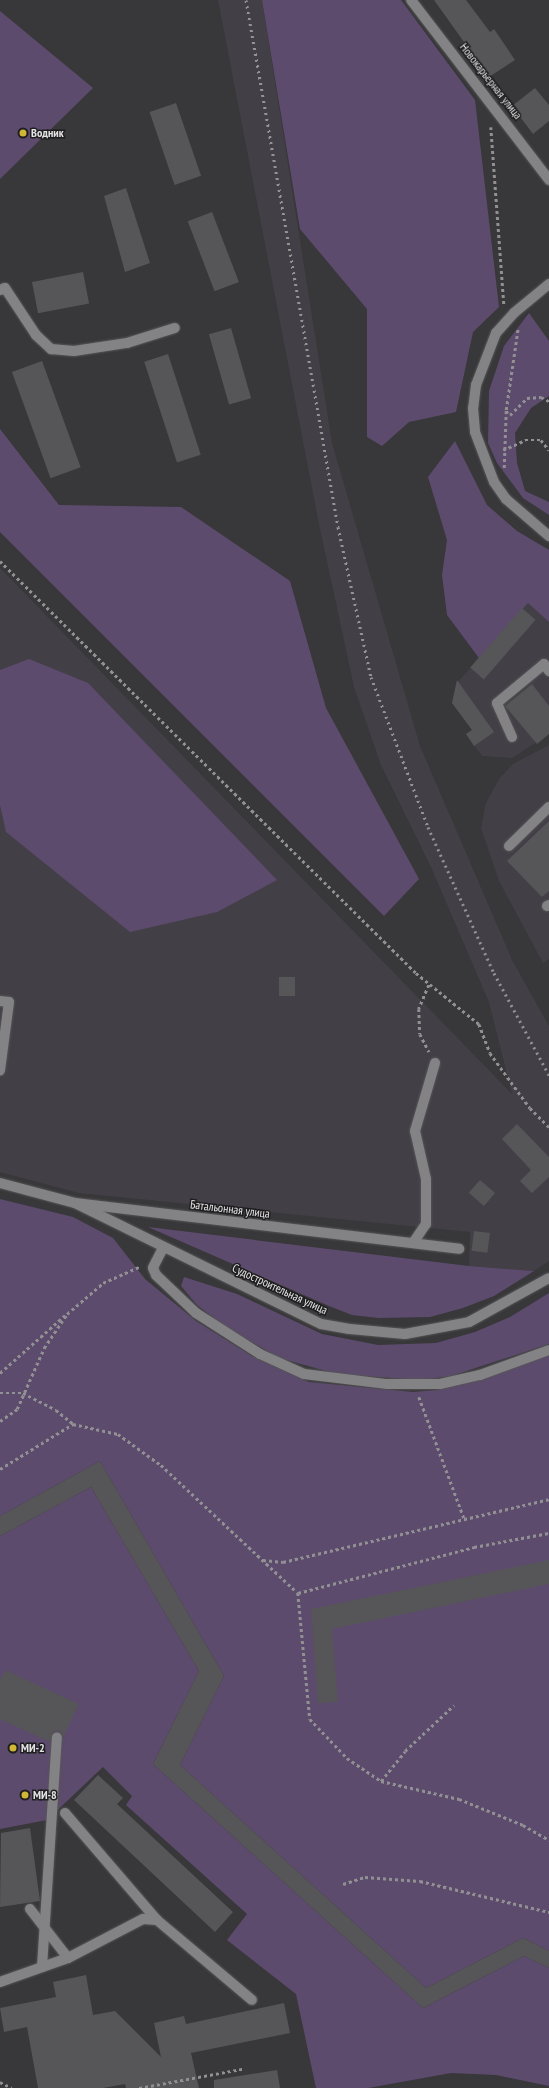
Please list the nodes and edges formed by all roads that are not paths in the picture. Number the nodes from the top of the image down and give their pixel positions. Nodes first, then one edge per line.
1 (412, 0) edge
2 (549, 180) edge
3 (549, 284) edge
4 (0, 290) edge
5 (175, 328) dead end
6 (549, 536) edge
7 (549, 671) edge
8 (512, 737) dead end
9 (549, 807) edge
10 (508, 846) dead end
11 (0, 1000) edge
12 (435, 1063) road end
13 (0, 1070) edge
14 (0, 1183) edge
15 (75, 1203) junction
16 (413, 1243) junction
17 (163, 1248) junction
18 (459, 1249) dead end
19 (549, 1278) edge
20 (549, 1350) edge
21 (57, 1738) dead end
22 (65, 1813) dead end
23 (30, 1909) dead end
24 (157, 1920) junction
25 (44, 1928) junction
26 (68, 1958) junction
27 (42, 1967) junction
28 (0, 1982) edge
29 (252, 2000) dead end

1 - 2 street, Новокарьерная улица
3 - 6 street
4 - 5 street
7 - 8 street
9 - 10 street
11 - 13 street
12 - 16 street
14 - 15 street, Батальонная улица
15 - 16 street, Батальонная улица
15 - 17 street, Судостроительная улица
16 - 18 street, Батальонная улица
17 - 19 street, Судостроительная улица
17 - 20 street
21 - 25 street
22 - 24 street
23 - 25 street
24 - 26 street
24 - 29 street
25 - 26 street
25 - 27 street
26 - 27 street
27 - 28 street

